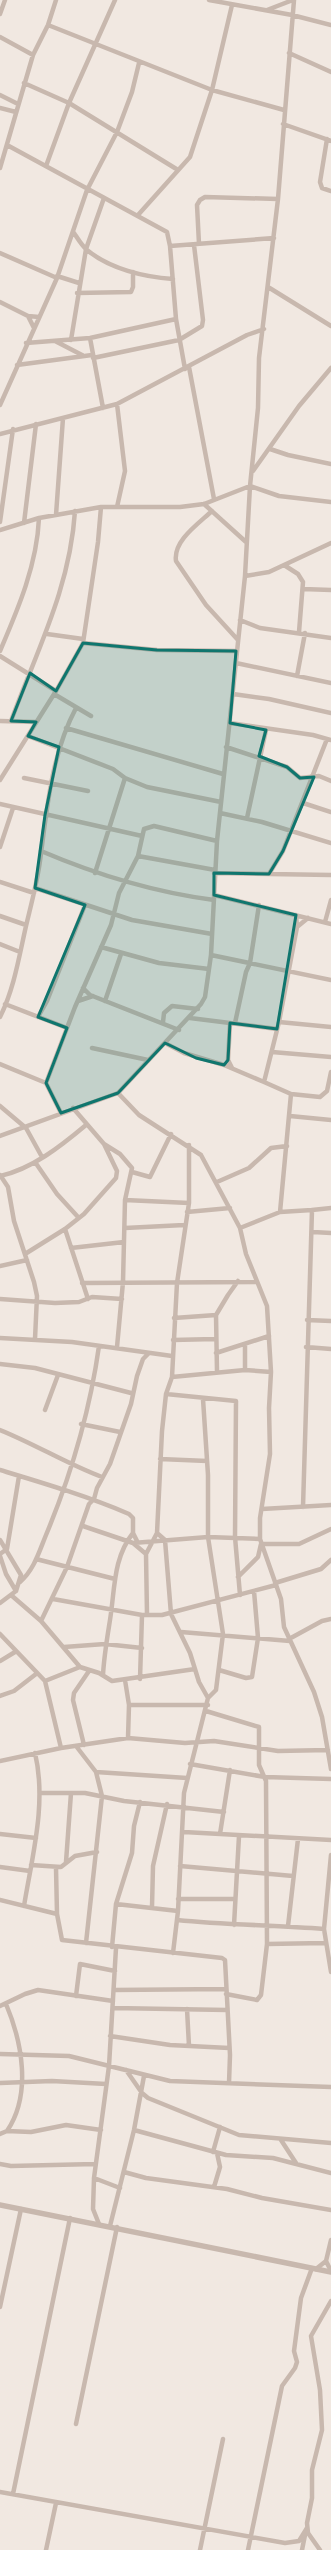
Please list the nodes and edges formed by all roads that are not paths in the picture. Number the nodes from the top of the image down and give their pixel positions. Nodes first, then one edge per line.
1 (5, 0) edge
2 (56, 0) edge
3 (115, 0) edge
4 (209, 0) edge
5 (293, 0) edge
6 (232, 5) junction
7 (267, 10) junction
8 (0, 14) edge
9 (292, 15) junction
10 (48, 25) junction
11 (331, 25) edge
12 (0, 37) edge
13 (96, 45) junction
14 (289, 53) junction
15 (33, 55) junction
16 (139, 63) junction
17 (331, 72) edge
18 (24, 83) junction
19 (212, 90) junction
20 (0, 95) edge
21 (18, 104) junction
22 (69, 104) junction
23 (0, 108) edge
24 (284, 110) junction
25 (16, 112) junction
26 (283, 124) junction
27 (117, 132) junction
28 (329, 140) edge
29 (6, 147) junction
30 (0, 150) edge
31 (46, 166) junction
32 (0, 168) edge
33 (178, 170) junction
34 (87, 190) junction
35 (331, 191) edge
36 (104, 198) junction
37 (278, 199) junction
38 (138, 215) junction
39 (74, 233) junction
40 (274, 238) junction
41 (197, 244) junction
42 (170, 246) junction
43 (86, 250) junction
44 (0, 253) edge
45 (133, 272) junction
46 (57, 277) junction
47 (173, 279) junction
48 (79, 283) junction
49 (268, 287) junction
50 (78, 293) junction
51 (0, 302) edge
52 (28, 316) junction
53 (40, 317) junction
54 (176, 318) junction
55 (331, 326) edge
56 (34, 328) junction
57 (264, 328) junction
58 (90, 338) junction
59 (71, 340) junction
60 (179, 340) junction
61 (55, 341) junction
62 (26, 343) junction
63 (82, 355) junction
64 (93, 357) junction
65 (17, 365) junction
66 (187, 368) junction
67 (331, 368) edge
68 (0, 404) edge
69 (117, 404) junction
70 (104, 408) junction
71 (63, 418) junction
72 (36, 424) junction
73 (13, 429) junction
74 (0, 434) edge
75 (270, 449) junction
76 (331, 464) edge
77 (253, 471) junction
78 (250, 486) junction
79 (214, 499) junction
80 (331, 502) edge
81 (204, 504) junction
82 (101, 507) junction
83 (117, 507) junction
84 (75, 511) junction
85 (212, 511) junction
86 (56, 515) junction
87 (39, 518) junction
88 (0, 522) edge
89 (24, 523) junction
90 (0, 530) edge
91 (246, 542) junction
92 (331, 543) edge
93 (284, 565) junction
94 (245, 576) junction
95 (303, 589) junction
96 (331, 590) edge
97 (240, 620) junction
98 (302, 633) junction
99 (47, 634) junction
100 (331, 638) edge
101 (238, 640) junction
102 (83, 641) junction
103 (0, 651) edge
104 (236, 651) junction
105 (0, 656) edge
106 (236, 663) junction
107 (30, 673) junction
108 (297, 676) junction
109 (331, 682) edge
110 (55, 692) junction
111 (233, 694) junction
112 (76, 708) junction
113 (331, 713) edge
114 (91, 716) dead end
115 (0, 721) edge
116 (11, 721) junction
117 (36, 722) junction
118 (230, 723) junction
119 (66, 728) junction
120 (266, 730) junction
121 (28, 736) junction
122 (329, 739) edge
123 (226, 746) junction
124 (59, 748) junction
125 (259, 756) junction
126 (223, 774) junction
127 (314, 777) junction
128 (24, 778) dead end
129 (125, 778) junction
130 (0, 780) edge
131 (331, 780) edge
132 (52, 783) junction
133 (88, 791) dead end
134 (221, 802) junction
135 (303, 803) junction
136 (0, 804) edge
137 (13, 808) junction
138 (331, 812) edge
139 (220, 813) junction
140 (45, 815) junction
141 (247, 818) junction
142 (108, 829) junction
143 (291, 831) junction
144 (142, 836) junction
145 (217, 841) junction
146 (331, 843) edge
147 (0, 847) edge
148 (41, 851) junction
149 (138, 856) junction
150 (215, 872) junction
151 (95, 873) junction
152 (268, 874) junction
153 (331, 875) edge
154 (0, 882) edge
155 (124, 882) junction
156 (34, 891) junction
157 (214, 898) junction
158 (331, 900) edge
159 (85, 905) junction
160 (258, 905) junction
161 (113, 914) junction
162 (296, 915) junction
163 (0, 916) edge
164 (308, 918) junction
165 (324, 922) junction
166 (331, 924) edge
167 (26, 926) junction
168 (297, 927) junction
169 (212, 934) junction
170 (0, 944) edge
171 (101, 948) junction
172 (20, 952) junction
173 (121, 954) junction
174 (211, 955) junction
175 (250, 963) junction
176 (209, 969) junction
177 (288, 970) junction
178 (331, 980) edge
179 (83, 988) junction
180 (93, 996) junction
181 (78, 1001) junction
182 (105, 1001) junction
183 (5, 1004) junction
184 (198, 1009) junction
185 (0, 1017) edge
186 (38, 1017) junction
187 (190, 1018) junction
188 (163, 1022) junction
189 (279, 1022) junction
190 (233, 1024) junction
191 (331, 1027) edge
192 (67, 1028) junction
193 (277, 1029) junction
194 (179, 1030) junction
195 (165, 1044) junction
196 (92, 1048) dead end
197 (272, 1052) junction
198 (331, 1057) edge
199 (148, 1060) junction
200 (228, 1060) junction
201 (0, 1064) edge
202 (224, 1065) junction
203 (232, 1068) junction
204 (331, 1072) edge
205 (264, 1082) junction
206 (46, 1083) junction
207 (118, 1093) junction
208 (292, 1094) junction
209 (0, 1106) edge
210 (73, 1108) junction
211 (61, 1113) junction
212 (290, 1116) junction
213 (331, 1120) edge
214 (86, 1125) junction
215 (26, 1128) junction
216 (171, 1134) junction
217 (0, 1136) edge
218 (104, 1144) junction
219 (189, 1145) junction
220 (287, 1146) junction
221 (42, 1157) junction
222 (35, 1162) junction
223 (132, 1172) junction
224 (0, 1175) edge
225 (217, 1182) junction
226 (125, 1200) junction
227 (189, 1203) junction
228 (230, 1208) junction
229 (331, 1208) edge
230 (312, 1210) junction
231 (187, 1212) junction
232 (280, 1212) junction
233 (78, 1217) junction
234 (184, 1225) junction
235 (125, 1228) junction
236 (240, 1228) junction
237 (65, 1229) junction
238 (313, 1232) junction
239 (331, 1233) edge
240 (124, 1242) junction
241 (71, 1248) junction
242 (25, 1254) junction
243 (27, 1260) junction
244 (0, 1266) edge
245 (253, 1272) junction
246 (238, 1281) junction
247 (248, 1281) junction
248 (123, 1282) junction
249 (257, 1282) junction
250 (82, 1283) junction
251 (177, 1283) junction
252 (0, 1298) edge
253 (88, 1298) junction
254 (122, 1299) junction
255 (36, 1303) junction
256 (216, 1315) junction
257 (174, 1318) junction
258 (307, 1320) junction
259 (331, 1321) edge
260 (270, 1336) junction
261 (0, 1338) edge
262 (35, 1339) junction
263 (216, 1339) junction
264 (173, 1340) junction
265 (245, 1344) junction
266 (99, 1346) junction
267 (117, 1347) junction
268 (306, 1347) junction
269 (331, 1349) edge
270 (142, 1351) junction
271 (149, 1353) junction
272 (216, 1353) junction
273 (172, 1356) junction
274 (143, 1359) junction
275 (0, 1364) edge
276 (245, 1370) junction
277 (218, 1372) junction
278 (271, 1372) junction
279 (58, 1375) junction
280 (172, 1377) junction
281 (92, 1382) junction
282 (131, 1393) junction
283 (166, 1394) junction
284 (203, 1399) junction
285 (45, 1410) dead end
286 (82, 1424) junction
287 (0, 1430) edge
288 (120, 1432) junction
289 (160, 1458) junction
290 (207, 1461) junction
291 (72, 1466) junction
292 (0, 1470) edge
293 (19, 1476) junction
294 (102, 1477) junction
295 (63, 1491) junction
296 (94, 1499) junction
297 (331, 1505) edge
298 (303, 1507) junction
299 (262, 1509) junction
300 (83, 1526) junction
301 (331, 1529) edge
302 (133, 1532) junction
303 (157, 1533) junction
304 (208, 1537) junction
305 (235, 1537) junction
306 (165, 1540) junction
307 (1, 1541) edge
308 (261, 1541) junction
309 (126, 1542) junction
310 (152, 1542) junction
311 (136, 1543) junction
312 (7, 1549) junction
313 (0, 1554) edge
314 (146, 1554) junction
315 (36, 1559) junction
316 (331, 1560) edge
317 (67, 1567) junction
318 (238, 1577) junction
319 (115, 1579) junction
320 (20, 1582) junction
321 (276, 1584) junction
322 (16, 1591) junction
323 (254, 1591) junction
324 (11, 1595) junction
325 (240, 1595) junction
326 (53, 1599) junction
327 (220, 1602) junction
328 (0, 1603) edge
329 (112, 1608) junction
330 (172, 1614) junction
331 (145, 1615) junction
332 (330, 1620) edge
333 (41, 1621) junction
334 (181, 1632) junction
335 (0, 1634) edge
336 (223, 1634) junction
337 (258, 1638) junction
338 (290, 1640) junction
339 (105, 1644) junction
340 (64, 1647) junction
341 (142, 1648) junction
342 (15, 1652) junction
343 (0, 1661) edge
344 (80, 1667) junction
345 (196, 1669) junction
346 (219, 1670) junction
347 (89, 1671) junction
348 (36, 1674) junction
349 (103, 1675) junction
350 (140, 1679) junction
351 (125, 1680) junction
352 (45, 1682) junction
353 (0, 1696) edge
354 (208, 1698) junction
355 (129, 1705) junction
356 (208, 1705) junction
357 (206, 1711) junction
358 (325, 1728) junction
359 (331, 1728) edge
360 (128, 1738) junction
361 (196, 1742) junction
362 (84, 1745) junction
363 (76, 1746) junction
364 (61, 1748) junction
365 (258, 1749) junction
366 (328, 1750) junction
367 (35, 1753) junction
368 (0, 1762) edge
369 (190, 1764) junction
370 (331, 1769) edge
371 (230, 1770) junction
372 (96, 1772) junction
373 (265, 1777) junction
374 (187, 1778) junction
375 (331, 1779) edge
376 (40, 1792) junction
377 (71, 1793) junction
378 (102, 1796) junction
379 (140, 1802) junction
380 (167, 1804) junction
381 (185, 1807) junction
382 (224, 1812) junction
383 (184, 1832) junction
384 (0, 1834) edge
385 (220, 1834) junction
386 (240, 1836) junction
387 (267, 1836) junction
388 (36, 1838) junction
389 (298, 1839) junction
390 (331, 1840) edge
391 (96, 1852) junction
392 (331, 1855) edge
393 (66, 1862) junction
394 (31, 1865) junction
395 (180, 1866) junction
396 (0, 1867) edge
397 (56, 1868) junction
398 (236, 1870) junction
399 (330, 1870) edge
400 (30, 1872) junction
401 (266, 1873) junction
402 (293, 1876) junction
403 (178, 1899) junction
404 (235, 1899) junction
405 (0, 1900) edge
406 (116, 1904) junction
407 (24, 1906) junction
408 (152, 1907) junction
409 (178, 1912) junction
410 (57, 1914) junction
411 (177, 1920) junction
412 (267, 1924) junction
413 (234, 1925) junction
414 (288, 1926) junction
415 (324, 1930) junction
416 (331, 1932) edge
417 (86, 1943) junction
418 (325, 1943) junction
419 (267, 1944) junction
420 (114, 1947) junction
421 (173, 1953) junction
422 (329, 1960) edge
423 (115, 1971) junction
424 (331, 1972) edge
425 (114, 1990) junction
426 (226, 1992) junction
427 (76, 1996) junction
428 (113, 2001) junction
429 (6, 2004) junction
430 (0, 2006) edge
431 (113, 2008) junction
432 (187, 2009) junction
433 (227, 2010) junction
434 (110, 2036) junction
435 (189, 2046) junction
436 (229, 2048) junction
437 (0, 2054) edge
438 (20, 2055) junction
439 (109, 2066) junction
440 (126, 2070) junction
441 (144, 2076) junction
442 (22, 2082) junction
443 (0, 2083) edge
444 (229, 2083) junction
445 (106, 2084) junction
446 (331, 2087) edge
447 (142, 2093) junction
448 (13, 2123) junction
449 (220, 2127) junction
450 (101, 2130) junction
451 (134, 2130) junction
452 (8, 2131) junction
453 (18, 2131) junction
454 (0, 2134) edge
455 (281, 2140) junction
456 (331, 2143) edge
457 (215, 2152) junction
458 (296, 2163) junction
459 (0, 2164) edge
460 (95, 2164) junction
461 (124, 2172) junction
462 (331, 2173) edge
463 (94, 2178) junction
464 (214, 2187) junction
465 (120, 2188) junction
466 (0, 2205) edge
467 (21, 2209) junction
468 (331, 2210) edge
469 (70, 2218) junction
470 (99, 2224) junction
471 (110, 2226) junction
472 (117, 2227) junction
473 (331, 2244) edge
474 (326, 2261) junction
475 (314, 2269) junction
476 (331, 2272) edge
477 (331, 2301) edge
478 (0, 2307) edge
479 (76, 2424) dead end
480 (223, 2439) dead end
481 (0, 2492) edge
482 (12, 2494) junction
483 (56, 2503) junction
484 (205, 2528) junction
485 (307, 2528) junction
486 (305, 2533) junction
487 (251, 2536) junction
488 (46, 2550) edge
489 (200, 2550) edge
490 (248, 2550) edge
491 (302, 2550) edge
492 (320, 2550) edge

1 - 8 street
2 - 10 street
3 - 13 street
4 - 6 street
5 - 7 street
5 - 9 street
6 - 7 street
6 - 19 street
7 - 9 street
9 - 11 street
9 - 14 street
10 - 13 street
10 - 15 street
12 - 15 street
13 - 16 street
13 - 22 street
14 - 17 street
14 - 24 street
15 - 18 street
16 - 19 street
16 - 27 street
18 - 21 street
18 - 22 street
19 - 24 street
19 - 33 street
20 - 21 street
21 - 25 street
22 - 27 street
22 - 31 street
23 - 25 street
24 - 26 street
25 - 29 street
26 - 28 street
26 - 37 street
27 - 33 street
27 - 34 street
28 - 35 street
29 - 30 street
29 - 31 street
29 - 32 street
31 - 34 street
33 - 38 street
34 - 36 street
34 - 39 street
36 - 38 street
36 - 43 street
37 - 40 street
37 - 41 street
38 - 42 street
39 - 43 street
39 - 46 street
40 - 41 street
40 - 49 street
41 - 42 street
41 - 60 street
42 - 47 street
43 - 45 street
43 - 48 street
44 - 46 street
45 - 47 street
45 - 50 street
46 - 48 street
46 - 53 street
47 - 54 street
48 - 50 street
49 - 55 street
49 - 57 street
50 - 59 street
51 - 52 street
52 - 53 street
52 - 56 street
53 - 56 street
54 - 58 street
54 - 60 street
56 - 62 street
57 - 66 street
57 - 77 street
58 - 59 street
58 - 64 street
59 - 61 street
60 - 64 street
60 - 66 street
61 - 62 street
61 - 63 street
62 - 65 street
63 - 64 street
63 - 65 street
64 - 70 street
65 - 68 street
66 - 69 street
66 - 79 street
67 - 75 street
69 - 70 street
69 - 83 street
70 - 71 street
71 - 72 street
71 - 86 street
72 - 73 street
72 - 89 street
73 - 74 street
73 - 88 street
75 - 76 street
75 - 77 street
77 - 78 street
78 - 79 street
78 - 80 street
78 - 91 street
79 - 81 street
81 - 83 street
81 - 85 street
82 - 83 street
82 - 84 street
82 - 102 street
84 - 86 street
84 - 99 street
85 - 91 street
85 - 101 street
86 - 87 street
87 - 89 street
87 - 103 street
89 - 90 street
91 - 94 street
92 - 93 street
93 - 94 street
93 - 95 street
94 - 97 street
95 - 96 street
95 - 98 street
97 - 98 street
97 - 101 street
98 - 100 street
98 - 108 street
99 - 102 street
99 - 107 street
101 - 104 street
102 - 104 street
102 - 110 street
104 - 106 street
105 - 107 street
106 - 108 street
106 - 111 street
107 - 110 street
107 - 116 street
108 - 109 street
110 - 112 street
110 - 117 street
111 - 113 street
111 - 118 street
112 - 114 street
112 - 119 street
115 - 116 street
116 - 117 street
117 - 121 street
118 - 120 street
118 - 123 street
119 - 124 street
119 - 126 street
120 - 122 street
120 - 125 street
121 - 124 street
121 - 130 street
122 - 127 street
123 - 125 street
123 - 126 street
124 - 129 street
124 - 132 street
125 - 127 street
125 - 141 street
126 - 134 street
127 - 131 street
127 - 135 street
128 - 132 street
129 - 134 street
129 - 142 street
132 - 133 street
132 - 140 street
134 - 139 street
135 - 138 street
135 - 143 street
136 - 137 street
137 - 140 street
137 - 147 street
139 - 141 street
139 - 145 street
140 - 142 street
140 - 148 street
141 - 143 street
142 - 144 street
142 - 151 street
143 - 146 street
143 - 152 street
144 - 145 street
144 - 149 street
145 - 150 street
148 - 151 street
148 - 156 street
149 - 150 street
149 - 155 street
150 - 152 street
150 - 157 street
151 - 155 street
152 - 153 street
154 - 156 street
155 - 157 street
155 - 161 street
156 - 159 street
156 - 167 street
157 - 160 street
157 - 169 street
158 - 165 street
159 - 161 street
159 - 186 street
160 - 162 street
160 - 175 street
161 - 169 street
161 - 171 street
162 - 164 street
162 - 168 street
163 - 167 street
164 - 165 street
164 - 168 street
165 - 166 street
167 - 172 street
168 - 177 street
169 - 174 street
170 - 172 street
171 - 173 street
171 - 179 street
172 - 183 street
173 - 176 street
173 - 182 street
174 - 175 street
174 - 176 street
175 - 177 street
175 - 190 street
176 - 184 street
177 - 178 street
177 - 189 street
179 - 180 street
179 - 181 street
180 - 181 street
180 - 182 street
181 - 192 street
182 - 188 street
183 - 185 street
183 - 186 street
184 - 187 street
184 - 188 street
186 - 192 street
187 - 190 street
187 - 194 street
188 - 194 street
189 - 191 street
189 - 193 street
190 - 193 street
190 - 200 street
192 - 206 street
193 - 197 street
194 - 195 street
195 - 199 street
195 - 202 street
196 - 199 street
197 - 198 street
197 - 205 street
199 - 207 street
200 - 202 street
200 - 203 street
201 - 206 street
202 - 203 street
203 - 205 street
204 - 208 street
205 - 208 street
206 - 211 street
207 - 210 street
207 - 216 street
208 - 212 street
209 - 215 street
210 - 211 street
210 - 214 street
211 - 215 street
212 - 213 street
212 - 220 street
214 - 218 street
214 - 221 street
215 - 217 street
215 - 221 street
216 - 219 street
216 - 223 street
218 - 223 street
218 - 233 street
219 - 225 street
219 - 227 street
220 - 225 street
220 - 232 street
221 - 222 street
222 - 224 street
222 - 233 street
223 - 226 street
224 - 242 street
225 - 228 street
226 - 227 street
226 - 235 street
227 - 231 street
228 - 231 street
228 - 236 street
229 - 230 street
230 - 232 street
230 - 238 street
231 - 234 street
232 - 236 street
233 - 237 street
234 - 235 street
234 - 251 street
235 - 240 street
236 - 245 street
237 - 241 street
237 - 242 street
238 - 239 street
238 - 258 street
240 - 241 street
240 - 248 street
241 - 250 street
242 - 243 street
243 - 244 street
243 - 255 street
245 - 247 street
245 - 249 street
246 - 247 street
246 - 251 street
246 - 256 street
247 - 249 street
248 - 250 street
248 - 251 street
248 - 254 street
249 - 260 street
250 - 253 street
251 - 257 street
252 - 255 street
253 - 254 street
253 - 255 street
254 - 267 street
255 - 262 street
256 - 257 street
256 - 263 street
257 - 264 street
258 - 259 street
258 - 268 street
260 - 265 street
260 - 278 street
261 - 262 street
262 - 266 street
263 - 264 street
263 - 272 street
264 - 273 street
265 - 272 street
265 - 276 street
266 - 267 street
266 - 281 street
267 - 270 street
268 - 269 street
268 - 298 street
270 - 271 street
270 - 274 street
271 - 273 street
271 - 274 street
272 - 277 street
273 - 280 street
274 - 282 street
275 - 279 street
276 - 277 street
276 - 278 street
277 - 280 street
278 - 299 street
279 - 281 street
279 - 285 street
280 - 283 street
281 - 282 street
281 - 286 street
282 - 288 street
283 - 284 street
283 - 289 street
284 - 290 street
284 - 305 street
286 - 288 street
286 - 291 street
287 - 291 street
288 - 294 street
289 - 290 street
289 - 303 street
290 - 304 street
291 - 294 street
291 - 295 street
292 - 293 street
293 - 295 street
293 - 312 street
294 - 296 street
295 - 296 street
295 - 315 street
296 - 300 street
296 - 302 street
297 - 298 street
298 - 299 street
299 - 308 street
300 - 309 street
300 - 317 street
301 - 308 street
302 - 309 street
302 - 311 street
303 - 306 street
303 - 310 street
304 - 305 street
304 - 306 street
304 - 327 street
305 - 308 street
305 - 318 street
306 - 310 street
306 - 330 street
307 - 312 street
307 - 313 street
308 - 318 street
308 - 321 street
309 - 311 street
309 - 319 street
310 - 311 street
310 - 314 street
311 - 314 street
312 - 313 street
312 - 320 street
313 - 322 street
314 - 331 street
315 - 317 street
315 - 320 street
316 - 321 street
317 - 319 street
317 - 326 street
318 - 325 street
319 - 329 street
320 - 322 street
321 - 323 street
321 - 338 street
322 - 324 street
323 - 325 street
323 - 337 street
324 - 328 street
324 - 333 street
325 - 327 street
326 - 329 street
326 - 333 street
327 - 330 street
327 - 336 street
329 - 331 street
329 - 339 street
330 - 331 street
330 - 334 street
331 - 341 street
332 - 338 street
333 - 340 street
334 - 336 street
334 - 345 street
335 - 342 street
336 - 337 street
336 - 346 street
337 - 338 street
337 - 346 street
338 - 358 street
339 - 340 street
339 - 341 street
339 - 349 street
340 - 344 street
341 - 350 street
342 - 343 street
342 - 348 street
344 - 347 street
344 - 352 street
345 - 350 street
345 - 354 street
346 - 354 street
347 - 349 street
347 - 362 street
348 - 352 street
348 - 353 street
349 - 351 street
350 - 351 street
351 - 355 street
352 - 364 street
354 - 356 street
355 - 356 street
355 - 360 street
356 - 357 street
357 - 361 street
357 - 365 street
358 - 359 street
358 - 366 street
360 - 361 street
360 - 362 street
361 - 365 street
361 - 369 street
362 - 363 street
363 - 364 street
363 - 372 street
364 - 367 street
365 - 366 street
365 - 373 street
366 - 370 street
367 - 368 street
367 - 376 street
369 - 371 street
369 - 374 street
371 - 373 street
371 - 382 street
372 - 374 street
372 - 378 street
373 - 375 street
373 - 387 street
374 - 381 street
376 - 377 street
376 - 388 street
377 - 378 street
377 - 393 street
378 - 379 street
378 - 391 street
379 - 380 street
379 - 406 street
380 - 381 street
380 - 408 street
381 - 382 street
381 - 383 street
382 - 385 street
383 - 385 street
383 - 395 street
384 - 388 street
385 - 386 street
386 - 387 street
386 - 398 street
387 - 389 street
387 - 401 street
388 - 394 street
389 - 390 street
389 - 402 street
391 - 393 street
391 - 417 street
392 - 399 street
393 - 397 street
394 - 397 street
394 - 400 street
395 - 398 street
395 - 403 street
396 - 400 street
397 - 410 street
398 - 401 street
398 - 404 street
399 - 415 street
400 - 407 street
401 - 402 street
401 - 412 street
402 - 414 street
403 - 404 street
403 - 409 street
404 - 413 street
405 - 407 street
406 - 408 street
406 - 420 street
407 - 410 street
408 - 409 street
409 - 411 street
410 - 417 street
411 - 413 street
411 - 421 street
412 - 413 street
412 - 414 street
412 - 419 street
414 - 415 street
415 - 416 street
415 - 418 street
417 - 420 street
418 - 419 street
418 - 422 street
419 - 426 street
420 - 421 street
420 - 423 street
421 - 426 street
422 - 424 street
423 - 425 street
423 - 427 street
425 - 426 street
425 - 428 street
426 - 433 street
427 - 428 street
427 - 429 street
428 - 431 street
429 - 430 street
429 - 438 street
431 - 432 street
431 - 434 street
432 - 433 street
432 - 435 street
433 - 436 street
434 - 435 street
434 - 439 street
435 - 436 street
436 - 444 street
437 - 438 street
438 - 439 street
438 - 442 street
439 - 440 street
439 - 445 street
440 - 441 street
440 - 447 street
441 - 444 street
441 - 447 street
442 - 443 street
442 - 445 street
442 - 448 street
444 - 446 street
445 - 450 street
447 - 449 street
447 - 451 street
448 - 452 street
448 - 453 street
449 - 455 street
449 - 457 street
450 - 453 street
450 - 460 street
451 - 457 street
451 - 461 street
452 - 453 street
452 - 454 street
455 - 456 street
455 - 458 street
457 - 458 street
457 - 464 street
458 - 462 street
459 - 460 street
460 - 463 street
461 - 464 street
461 - 465 street
463 - 465 street
463 - 470 street
464 - 468 street
465 - 471 street
466 - 467 street
467 - 469 street
467 - 478 street
469 - 470 street
469 - 482 street
470 - 471 street
471 - 472 street
472 - 475 street
472 - 479 street
473 - 474 street
474 - 475 street
474 - 476 street
475 - 476 street
475 - 487 street
477 - 485 street
480 - 484 street
481 - 482 street
482 - 483 street
483 - 484 street
483 - 488 street
484 - 487 street
484 - 489 street
485 - 486 street
485 - 492 street
486 - 487 street
486 - 491 street
487 - 490 street

